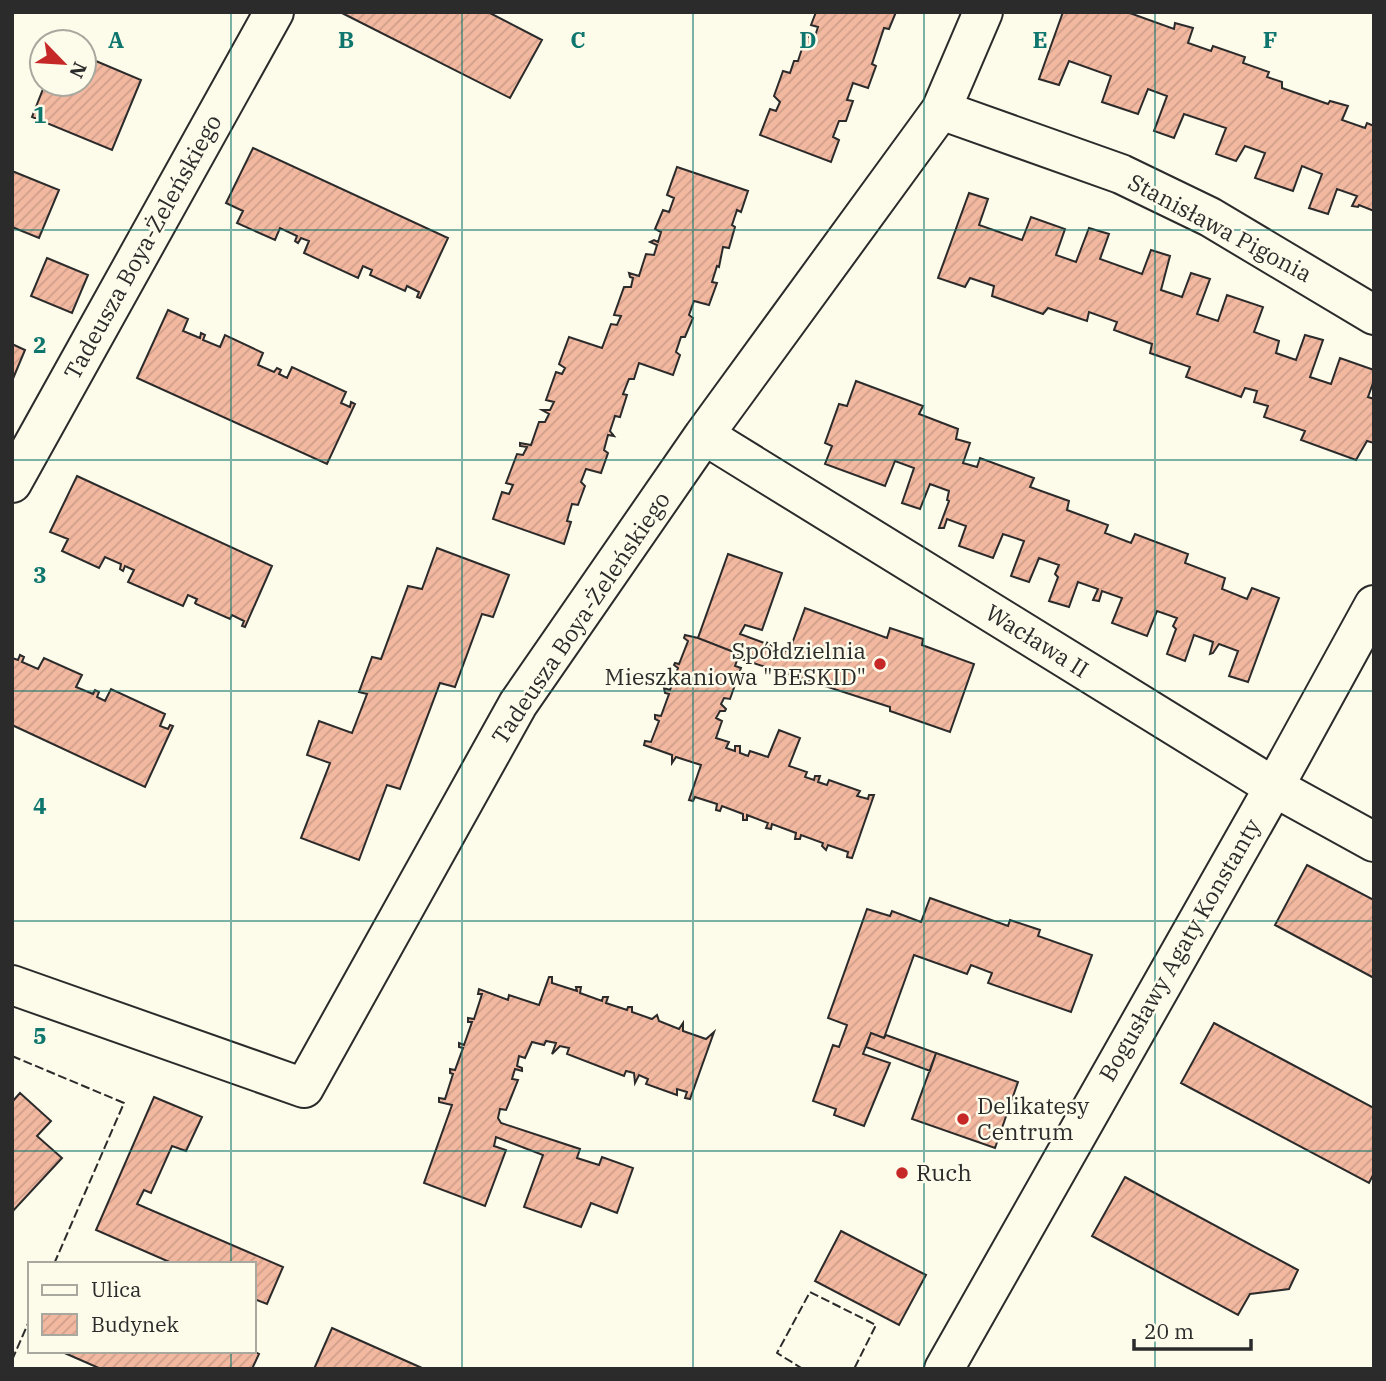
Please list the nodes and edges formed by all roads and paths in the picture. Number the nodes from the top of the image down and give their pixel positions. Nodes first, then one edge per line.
1 (274, 12) edge
2 (983, 12) edge
3 (941, 110) junction
4 (1374, 315) edge
5 (704, 435) junction
6 (12, 483) edge
7 (1374, 605) edge
8 (1274, 787) junction
9 (1374, 842) edge
10 (12, 985) edge
11 (944, 1369) edge

1 - 6 street, Tadeusza Boya-Żeleńskiego
2 - 3 street, Tadeusza Boya-Żeleńskiego
3 - 4 street, Stanisława Pigonia
3 - 5 street, Tadeusza Boya-Żeleńskiego
5 - 8 street, Wacława II
5 - 10 street, Tadeusza Boya-Żeleńskiego
7 - 8 street, Bogusławy Agaty Konstanty
8 - 9 street, Wacława II
8 - 11 street, Bogusławy Agaty Konstanty

